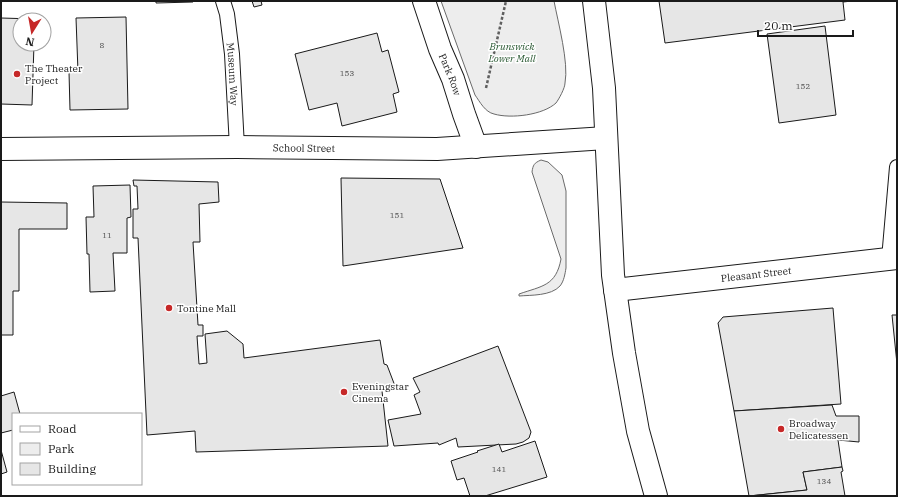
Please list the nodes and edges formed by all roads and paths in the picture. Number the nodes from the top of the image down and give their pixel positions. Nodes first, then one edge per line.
1 (222, 1) edge
2 (424, 1) edge
3 (506, 1) edge
4 (594, 3) edge
5 (485, 91) dead end
6 (606, 138) junction
7 (237, 147) junction
8 (476, 147) junction
9 (1, 149) edge
10 (897, 167) edge
11 (893, 259) edge
12 (615, 290) junction
13 (656, 496) edge

1 - 7 lane, Museum Way
2 - 8 street, Park Row
3 - 5 path
4 - 6 street
6 - 8 street, School Street
6 - 12 street
7 - 8 street, School Street
7 - 9 street, School Street
10 - 11 lane
11 - 12 street, Pleasant Street
12 - 13 street

